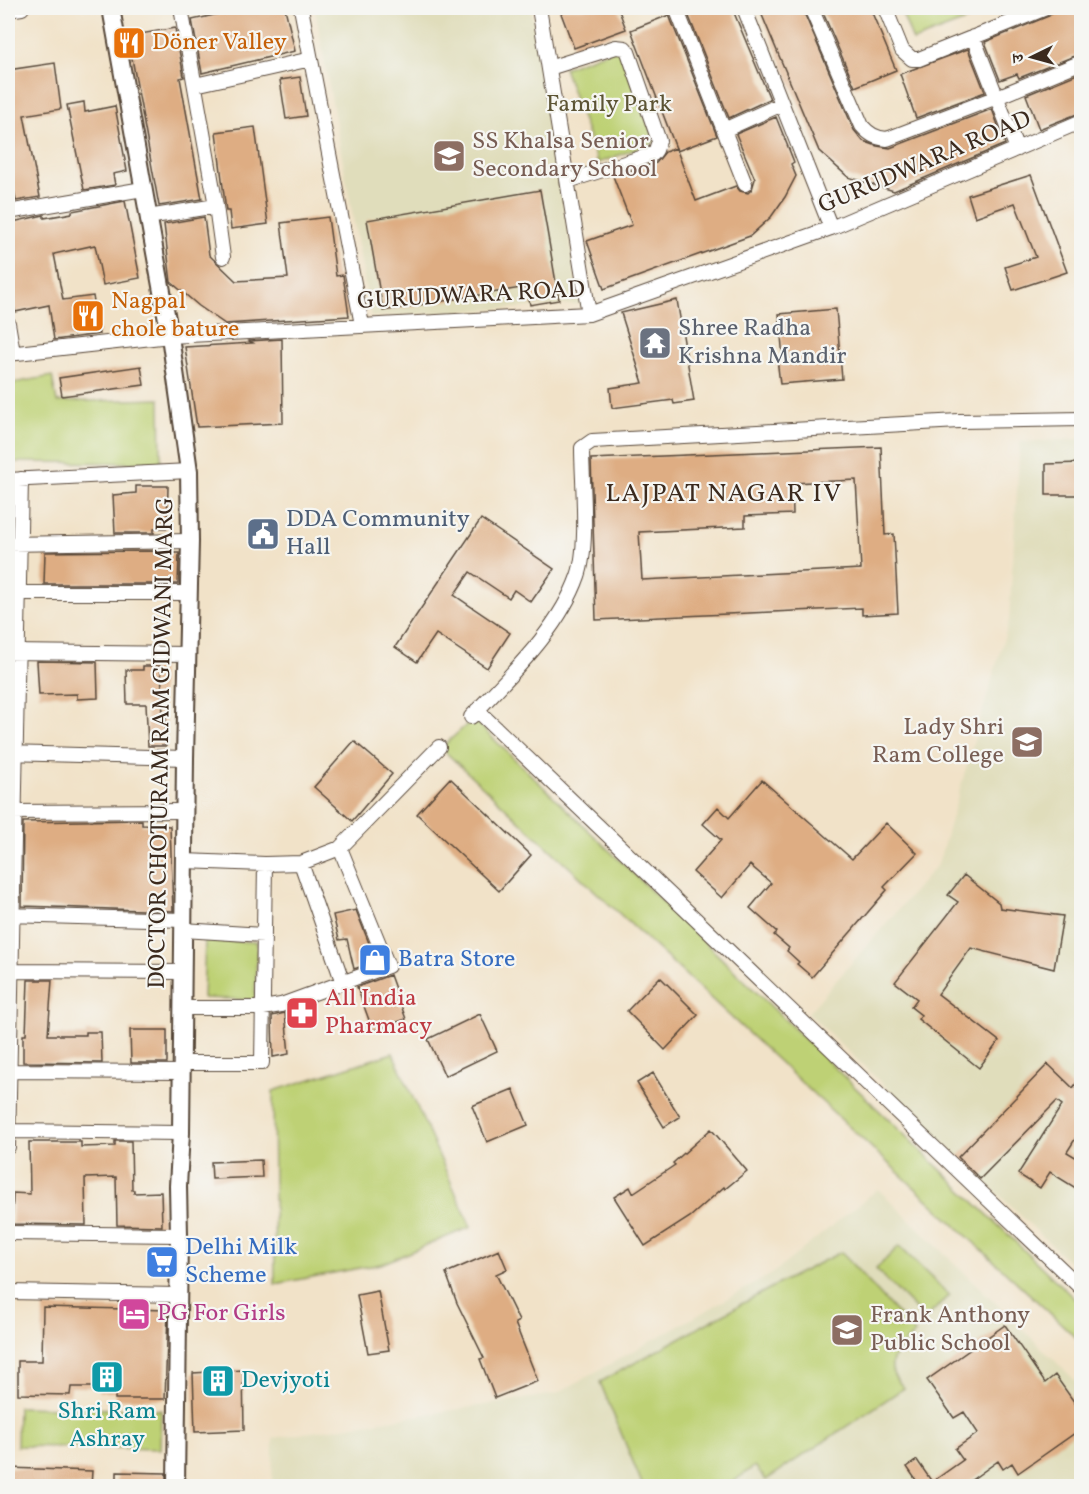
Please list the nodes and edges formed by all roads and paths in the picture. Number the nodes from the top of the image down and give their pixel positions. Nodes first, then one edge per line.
1 (22, 8) edge
2 (111, 8) edge
3 (181, 8) edge
4 (302, 8) edge
5 (539, 8) edge
6 (676, 8) edge
7 (744, 8) edge
8 (811, 8) edge
9 (885, 8) edge
10 (1046, 8) edge
11 (8, 10) edge
12 (973, 37) junction
13 (311, 59) junction
14 (1082, 62) edge
15 (549, 68) junction
16 (195, 85) junction
17 (997, 97) junction
18 (782, 104) junction
19 (1082, 121) edge
20 (724, 130) junction
21 (1017, 149) junction
22 (568, 181) junction
23 (746, 184) dead end
24 (143, 189) junction
25 (216, 206) junction
26 (8, 212) edge
27 (148, 217) junction
28 (831, 228) junction
29 (223, 257) dead end
30 (589, 314) junction
31 (8, 323) edge
32 (362, 325) junction
33 (170, 336) junction
34 (10, 353) edge
35 (1082, 418) edge
36 (189, 471) junction
37 (14, 480) edge
38 (190, 541) junction
39 (14, 544) edge
40 (13, 593) edge
41 (189, 593) junction
42 (13, 652) edge
43 (187, 654) junction
44 (439, 747) dead end
45 (12, 753) edge
46 (185, 758) junction
47 (185, 810) junction
48 (11, 812) edge
49 (340, 848) junction
50 (184, 861) junction
51 (302, 863) junction
52 (265, 864) junction
53 (10, 915) edge
54 (183, 925) junction
55 (264, 934) junction
56 (9, 971) edge
57 (183, 972) junction
58 (344, 983) junction
59 (182, 1008) junction
60 (263, 1008) junction
61 (181, 1067) junction
62 (9, 1071) edge
63 (8, 1131) edge
64 (181, 1133) junction
65 (8, 1147) edge
66 (8, 1233) edge
67 (179, 1235) junction
68 (1082, 1289) edge
69 (8, 1292) edge
70 (179, 1295) junction
71 (176, 1486) edge

1 - 11 street
2 - 24 street, DOCTOR CHOTURAM RAM GIDWANI MARG
3 - 16 street
4 - 13 street
5 - 15 street
6 - 20 street
7 - 18 street
8 - 17 street
9 - 12 street
10 - 12 street
12 - 17 street
13 - 16 street
13 - 32 street
14 - 17 street
15 - 22 street
15 - 22 street
16 - 25 street
17 - 21 street
18 - 20 street
18 - 28 street
19 - 21 street, GURUDWARA ROAD
20 - 23 street
21 - 28 street, GURUDWARA ROAD
22 - 30 street
24 - 26 street
24 - 27 street, DOCTOR CHOTURAM RAM GIDWANI MARG
25 - 27 street
25 - 29 street
27 - 33 street, DOCTOR CHOTURAM RAM GIDWANI MARG
28 - 30 street, GURUDWARA ROAD
30 - 32 street, GURUDWARA ROAD
31 - 34 street
32 - 33 street, GURUDWARA ROAD
33 - 34 street, GURUDWARA ROAD
33 - 36 street, DOCTOR CHOTURAM RAM GIDWANI MARG
35 - 68 street
36 - 37 street
36 - 38 street, DOCTOR CHOTURAM RAM GIDWANI MARG
37 - 39 street
38 - 39 street
38 - 41 street, DOCTOR CHOTURAM RAM GIDWANI MARG
39 - 40 street
40 - 41 street
40 - 42 street
41 - 43 street, DOCTOR CHOTURAM RAM GIDWANI MARG
42 - 43 street
42 - 45 street
43 - 46 street, DOCTOR CHOTURAM RAM GIDWANI MARG
44 - 49 street
45 - 46 street
45 - 48 street
46 - 47 street, DOCTOR CHOTURAM RAM GIDWANI MARG
47 - 48 street
47 - 50 street, DOCTOR CHOTURAM RAM GIDWANI MARG
48 - 53 street
49 - 51 street
49 - 58 street
50 - 52 street
50 - 54 street, DOCTOR CHOTURAM RAM GIDWANI MARG
51 - 52 street
51 - 58 street
52 - 55 street
53 - 54 street
53 - 56 street
54 - 55 street
54 - 57 street, DOCTOR CHOTURAM RAM GIDWANI MARG
55 - 60 street
56 - 57 street
56 - 62 street
57 - 59 street, DOCTOR CHOTURAM RAM GIDWANI MARG
58 - 60 street
59 - 60 street
59 - 61 street, DOCTOR CHOTURAM RAM GIDWANI MARG
60 - 61 street
61 - 62 street
61 - 64 street, DOCTOR CHOTURAM RAM GIDWANI MARG
62 - 63 street
63 - 64 street
63 - 65 street
64 - 67 street, DOCTOR CHOTURAM RAM GIDWANI MARG
66 - 67 street
67 - 70 street, DOCTOR CHOTURAM RAM GIDWANI MARG
69 - 70 street
70 - 71 street, DOCTOR CHOTURAM RAM GIDWANI MARG

